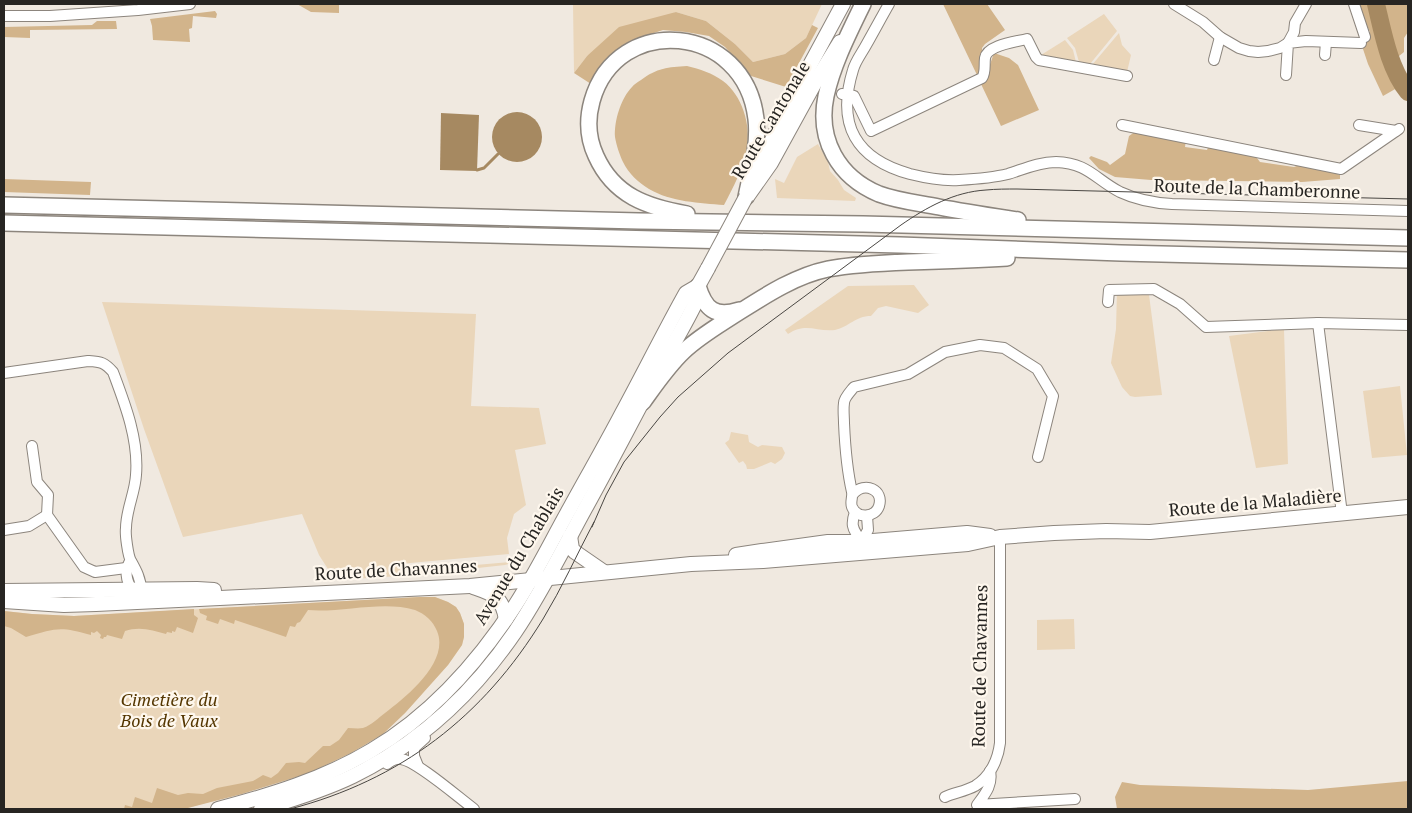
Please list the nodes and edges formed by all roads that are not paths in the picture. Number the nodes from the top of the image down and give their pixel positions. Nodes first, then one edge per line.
1 (190, 4) edge
2 (844, 4) edge
3 (862, 4) edge
4 (889, 4) edge
5 (1174, 4) edge
6 (1306, 4) edge
7 (1354, 4) edge
8 (4, 16) edge
9 (1220, 37) junction
10 (1326, 42) junction
11 (1288, 43) junction
12 (1325, 54) dead end
13 (1214, 60) dead end
14 (1286, 75) dead end
15 (1127, 76) dead end
16 (844, 94) junction
17 (1122, 125) dead end
18 (1359, 125) dead end
19 (746, 198) junction
20 (4, 205) edge
21 (1408, 211) edge
22 (743, 222) junction
23 (4, 223) edge
24 (1076, 230) junction
25 (1408, 238) edge
26 (1121, 254) junction
27 (1408, 260) edge
28 (698, 286) junction
29 (1108, 302) dead end
30 (748, 307) junction
31 (1318, 323) junction
32 (1408, 325) edge
33 (4, 373) edge
34 (643, 402) junction
35 (32, 446) dead end
36 (1038, 457) dead end
37 (853, 494) junction
38 (1408, 507) edge
39 (856, 512) junction
40 (1342, 514) junction
41 (47, 515) junction
42 (867, 516) junction
43 (4, 530) edge
44 (1106, 531) joint
45 (570, 536) junction
46 (1000, 537) junction
47 (861, 547) junction
48 (128, 564) junction
49 (604, 572) junction
50 (547, 578) junction
51 (529, 580) junction
52 (135, 586) junction
53 (470, 586) junction
54 (4, 591) edge
55 (198, 594) junction
56 (4, 601) edge
57 (31, 603) junction
58 (506, 619) junction
59 (445, 714) junction
60 (418, 766) junction
61 (990, 771) junction
62 (324, 788) junction
63 (945, 797) dead end
64 (1075, 799) dead end
65 (218, 809) edge
66 (261, 809) edge
67 (474, 809) edge

1 - 8 street
2 - 19 main road, Route Cantonale
3 - 19 main road, Route Cantonale
3 - 24 highway
4 - 16 street, Route de la Chamberonne
5 - 9 street
6 - 11 street
7 - 10 street
9 - 11 street
9 - 13 street
10 - 11 street
10 - 12 street
11 - 14 street
15 - 16 street
16 - 21 street, Route de la Chamberonne
17 - 18 street
19 - 22 highway
19 - 28 main road, Avenue du Chablais, bridge
20 - 22 highway
22 - 24 highway
23 - 26 highway
24 - 25 highway
26 - 27 highway
26 - 30 highway
28 - 30 highway
28 - 34 main road, Avenue du Chablais
28 - 51 main road, Avenue du Chablais
29 - 31 street
30 - 34 highway
31 - 32 street
31 - 40 street
33 - 48 street
34 - 45 main road, Avenue du Chablais
35 - 41 street
36 - 37 street
37 - 39 street
37 - 42 street
38 - 40 main road, Route de la Maladière
39 - 42 street
39 - 47 street
40 - 44 main road, Route de la Maladière
41 - 43 street
41 - 48 street
42 - 47 street
44 - 46 main road, Route de Chavannes
45 - 49 main road
45 - 50 main road, Avenue du Chablais
46 - 47 main road, Route de Chavannes
46 - 61 street, Route de Chavannes
47 - 49 main road, Route de Chavannes
48 - 52 street
49 - 50 main road, Route de Chavannes
50 - 51 main road, Route de Chavannes
50 - 59 main road, Avenue du Chablais
51 - 53 main road, Route de Chavannes
51 - 58 main road, Avenue du Chablais
52 - 54 main road, Route de Chavannes
52 - 55 main road, Route de Chavannes
52 - 57 street, Route de Chavannes
53 - 55 main road, Route de Chavannes
53 - 58 main road
55 - 57 main road, Route de Chavannes
56 - 57 main road, Route de Chavannes
58 - 65 main road, Avenue du Chablais
59 - 60 street
59 - 62 main road, Avenue du Chablais
60 - 62 street
60 - 67 street
61 - 63 street, Route de Chavannes
61 - 64 street
62 - 66 main road, Avenue du Chablais

